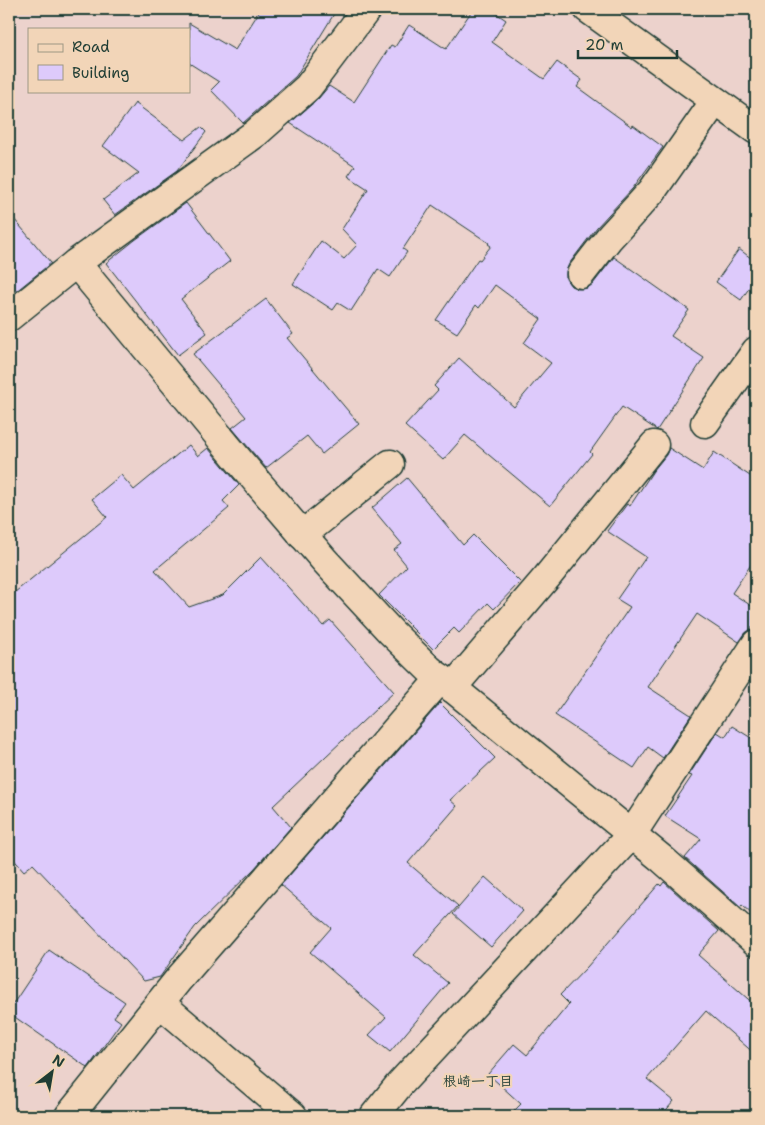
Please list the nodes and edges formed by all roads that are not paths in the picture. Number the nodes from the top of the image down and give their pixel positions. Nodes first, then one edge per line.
1 (367, 9) edge
2 (588, 9) edge
3 (715, 101) junction
4 (756, 130) edge
5 (76, 263) junction
6 (581, 274) dead end
7 (9, 317) edge
8 (756, 351) edge
9 (705, 423) dead end
10 (654, 446) dead end
11 (390, 464) dead end
12 (302, 535) junction
13 (756, 644) edge
14 (446, 683) junction
15 (632, 834) junction
16 (756, 942) edge
17 (160, 1003) junction
18 (69, 1116) edge
19 (293, 1116) edge
20 (374, 1116) edge

1 - 5 street
2 - 3 street
3 - 4 street
3 - 6 street
5 - 7 street
5 - 12 street
8 - 9 street
10 - 14 street
11 - 12 street
12 - 14 street
13 - 15 street
14 - 15 street
14 - 17 street
15 - 16 street
15 - 20 street
17 - 18 street
17 - 19 street

